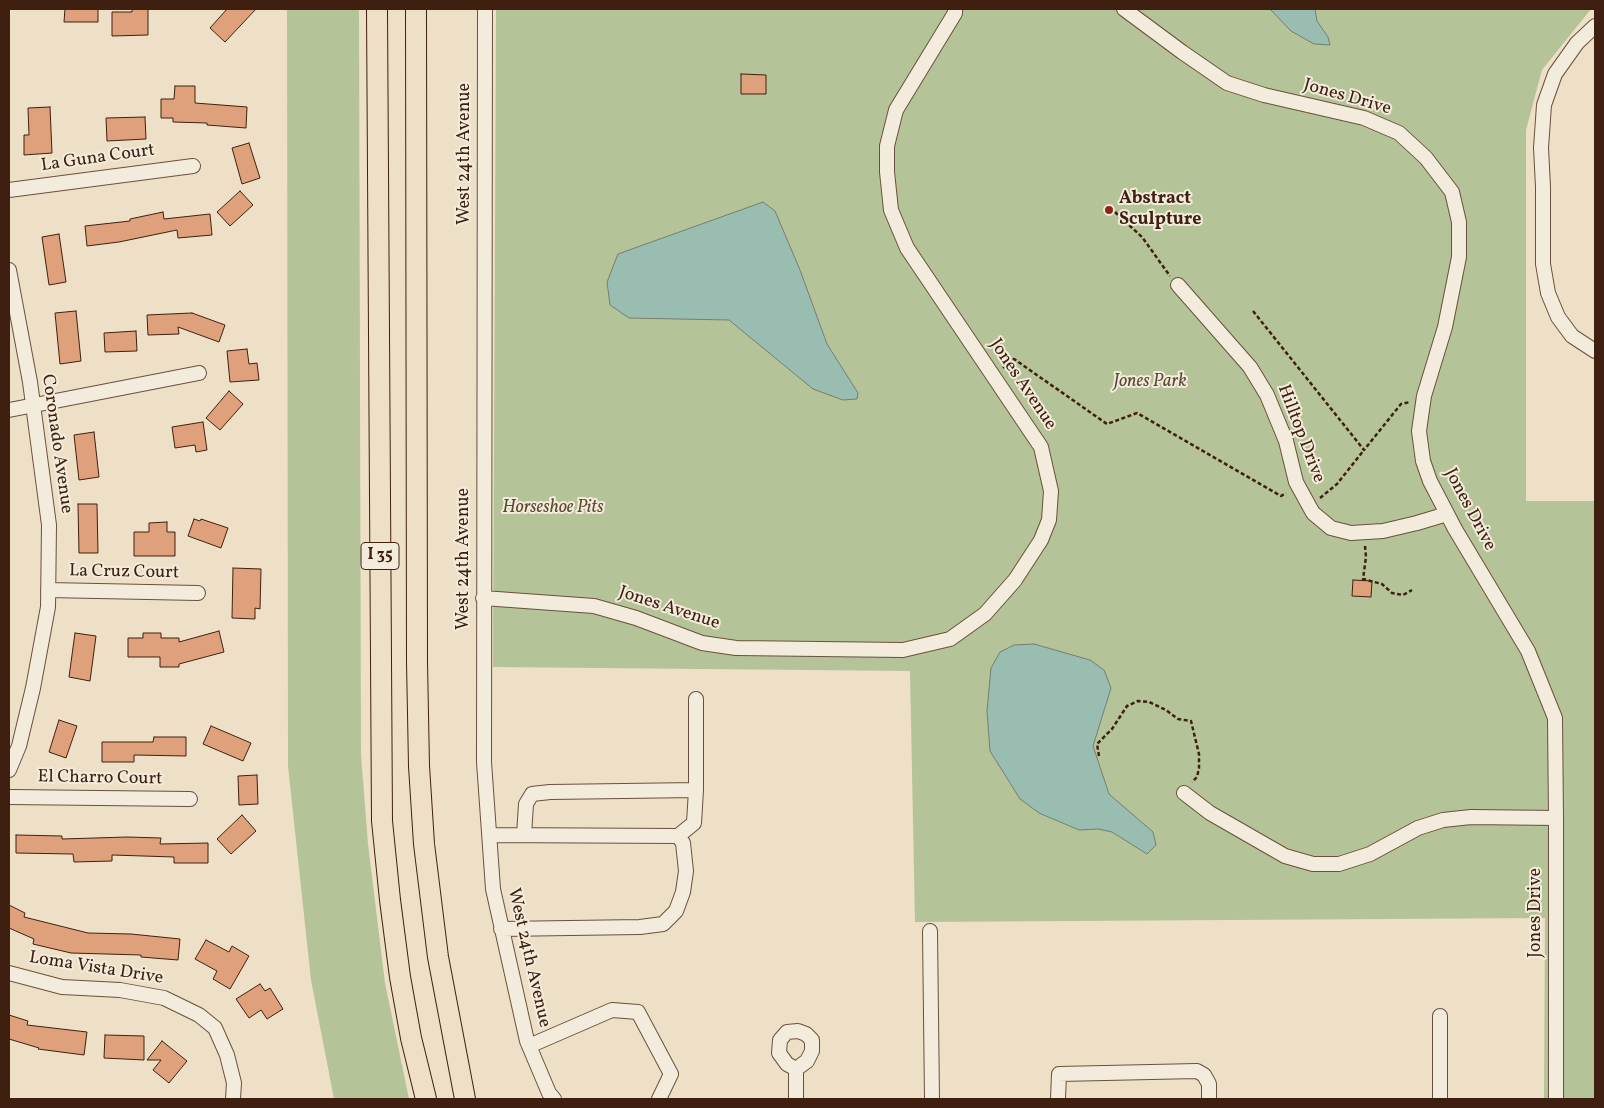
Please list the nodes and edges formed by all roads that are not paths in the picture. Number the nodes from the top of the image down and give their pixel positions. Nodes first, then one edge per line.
1 (377, 9) edge
2 (416, 9) edge
3 (486, 9) edge
4 (1124, 9) edge
5 (958, 10) edge
6 (1593, 34) edge
7 (193, 166) dead end
8 (9, 190) edge
9 (9, 270) edge
10 (1178, 285) road end
11 (1595, 351) edge
12 (200, 373) dead end
13 (33, 405) junction
14 (9, 410) edge
15 (1447, 514) junction
16 (48, 590) junction
17 (198, 593) dead end
18 (483, 598) junction
19 (696, 699) dead end
20 (9, 770) edge
21 (696, 790) junction
22 (1184, 793) road end
23 (9, 797) edge
24 (190, 799) dead end
25 (1556, 818) junction
26 (489, 835) junction
27 (524, 835) junction
28 (678, 836) junction
29 (501, 929) junction
30 (930, 931) dead end
31 (9, 973) edge
32 (1440, 1016) dead end
33 (529, 1046) junction
34 (796, 1069) dead end
35 (233, 1099) edge
36 (426, 1099) edge
37 (465, 1099) edge
38 (554, 1099) edge
39 (659, 1099) edge
40 (796, 1099) edge
41 (932, 1099) edge
42 (1058, 1099) edge
43 (1209, 1099) edge
44 (1440, 1099) edge
45 (1556, 1099) edge

1 - 36 highway, I 35
2 - 37 highway, I 35
3 - 18 street, West 24th Avenue
4 - 15 street, Jones Drive
5 - 18 street, Jones Avenue
6 - 11 street
7 - 8 street, La Guna Court
9 - 13 street, Coronado Avenue
10 - 15 street, Hilltop Drive
12 - 13 street
13 - 14 street
13 - 16 street, Coronado Avenue
15 - 25 street, Jones Drive
16 - 17 street, La Cruz Court
16 - 20 street, Coronado Avenue
18 - 26 street, West 24th Avenue
19 - 21 street
21 - 27 street
21 - 28 street
22 - 25 street
23 - 24 street, El Charro Court
25 - 45 street, Jones Drive
26 - 27 street
26 - 29 street, West 24th Avenue
27 - 28 street
28 - 29 street
29 - 33 street, West 24th Avenue
30 - 41 street
31 - 35 street, Loma Vista Drive
32 - 44 street
33 - 38 street, West 24th Avenue
33 - 39 street
34 - 40 street
42 - 43 street

